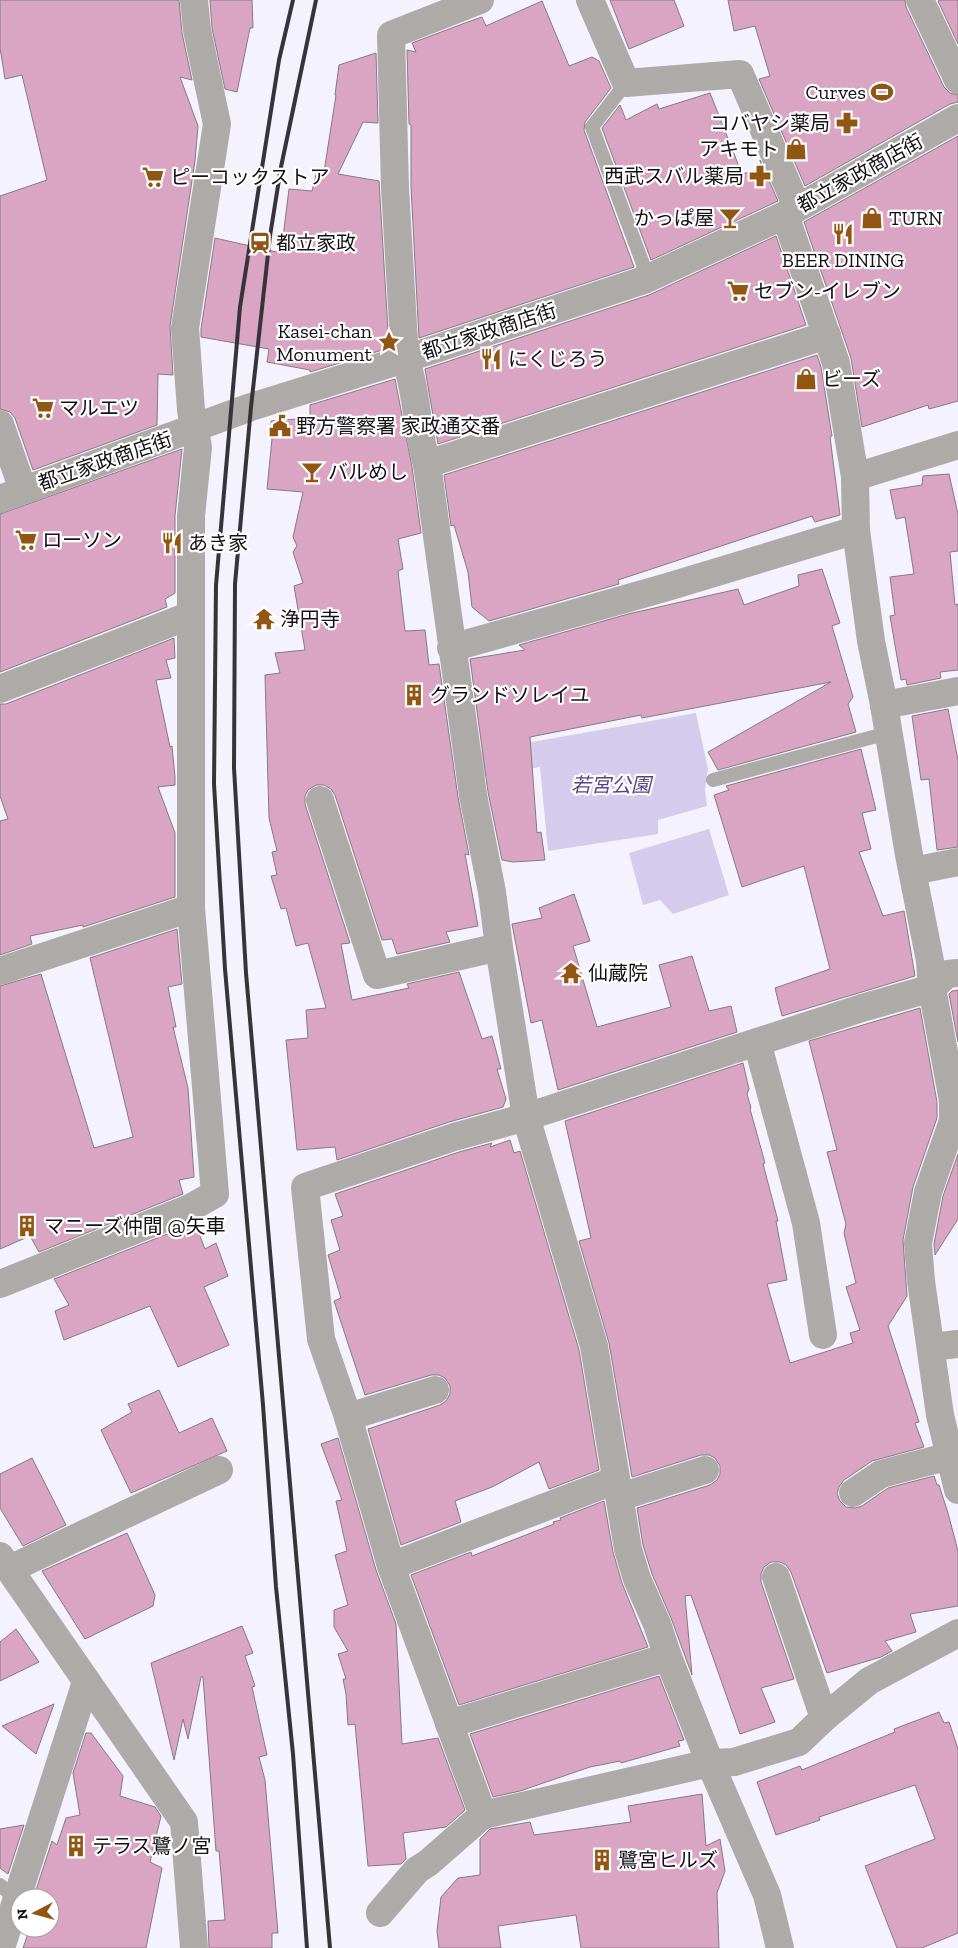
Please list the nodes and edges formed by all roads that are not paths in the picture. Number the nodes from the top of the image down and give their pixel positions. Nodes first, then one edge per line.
1 (194, 0) edge
2 (480, 0) edge
3 (590, 0) edge
4 (920, 0) edge
5 (958, 80) edge
6 (626, 83) junction
7 (958, 118) edge
8 (791, 211) junction
9 (644, 280) junction
10 (827, 335) junction
11 (405, 360) junction
12 (0, 424) edge
13 (194, 429) junction
14 (958, 445) edge
15 (427, 464) junction
16 (855, 477) junction
17 (12, 494) edge
18 (856, 530) junction
19 (191, 615) junction
20 (451, 648) junction
21 (0, 689) edge
22 (958, 691) edge
23 (884, 705) junction
24 (888, 733) junction
25 (713, 780) dead end
26 (320, 800) dead end
27 (958, 862) edge
28 (913, 871) junction
29 (191, 908) junction
30 (499, 947) junction
31 (0, 970) edge
32 (958, 973) edge
33 (932, 988) junction
34 (757, 1042) junction
35 (526, 1117) junction
36 (956, 1121) edge
37 (0, 1284) edge
38 (822, 1335) dead end
39 (958, 1344) edge
40 (931, 1346) junction
41 (435, 1390) dead end
42 (348, 1417) junction
43 (950, 1456) junction
44 (219, 1470) dead end
45 (705, 1470) dead end
46 (618, 1489) junction
47 (958, 1490) edge
48 (853, 1493) dead end
49 (5, 1563) edge
50 (391, 1566) junction
51 (776, 1577) dead end
52 (958, 1633) edge
53 (668, 1657) junction
54 (86, 1682) junction
55 (824, 1718) junction
56 (449, 1724) junction
57 (710, 1763) junction
58 (484, 1815) junction
59 (8, 1892) edge
60 (380, 1913) dead end
61 (1, 1948) edge
62 (194, 1948) edge
63 (780, 1948) edge

1 - 13 street
2 - 11 street
3 - 6 street
4 - 5 street
6 - 8 street
6 - 9 lane
7 - 8 street, 都立家政商店街
8 - 9 street, 都立家政商店街
8 - 10 street
9 - 11 street, 都立家政商店街
10 - 15 street
10 - 16 street
11 - 13 street, 都立家政商店街
11 - 15 street
12 - 17 street
13 - 17 street, 都立家政商店街
13 - 19 street
14 - 16 street
15 - 20 street
16 - 18 street
18 - 20 street
18 - 23 street
19 - 21 street
19 - 29 street
20 - 30 street
22 - 23 street
23 - 24 street
24 - 25 lane
24 - 28 street
26 - 30 street
27 - 28 street
28 - 33 street
29 - 31 street
29 - 37 street
30 - 35 street
32 - 33 street
33 - 34 street
33 - 36 street
34 - 35 street
34 - 38 street
35 - 42 street
35 - 46 street
36 - 40 street
39 - 40 street
40 - 43 street
41 - 42 street
42 - 50 street
43 - 47 street
43 - 48 street
44 - 49 street
45 - 46 street
46 - 50 street
46 - 53 street
49 - 54 street
50 - 56 street
51 - 55 street
52 - 55 street
53 - 56 street
53 - 57 street
54 - 59 street
54 - 62 street
55 - 57 street
56 - 58 street
57 - 58 street
57 - 63 street
58 - 60 street
59 - 61 street

